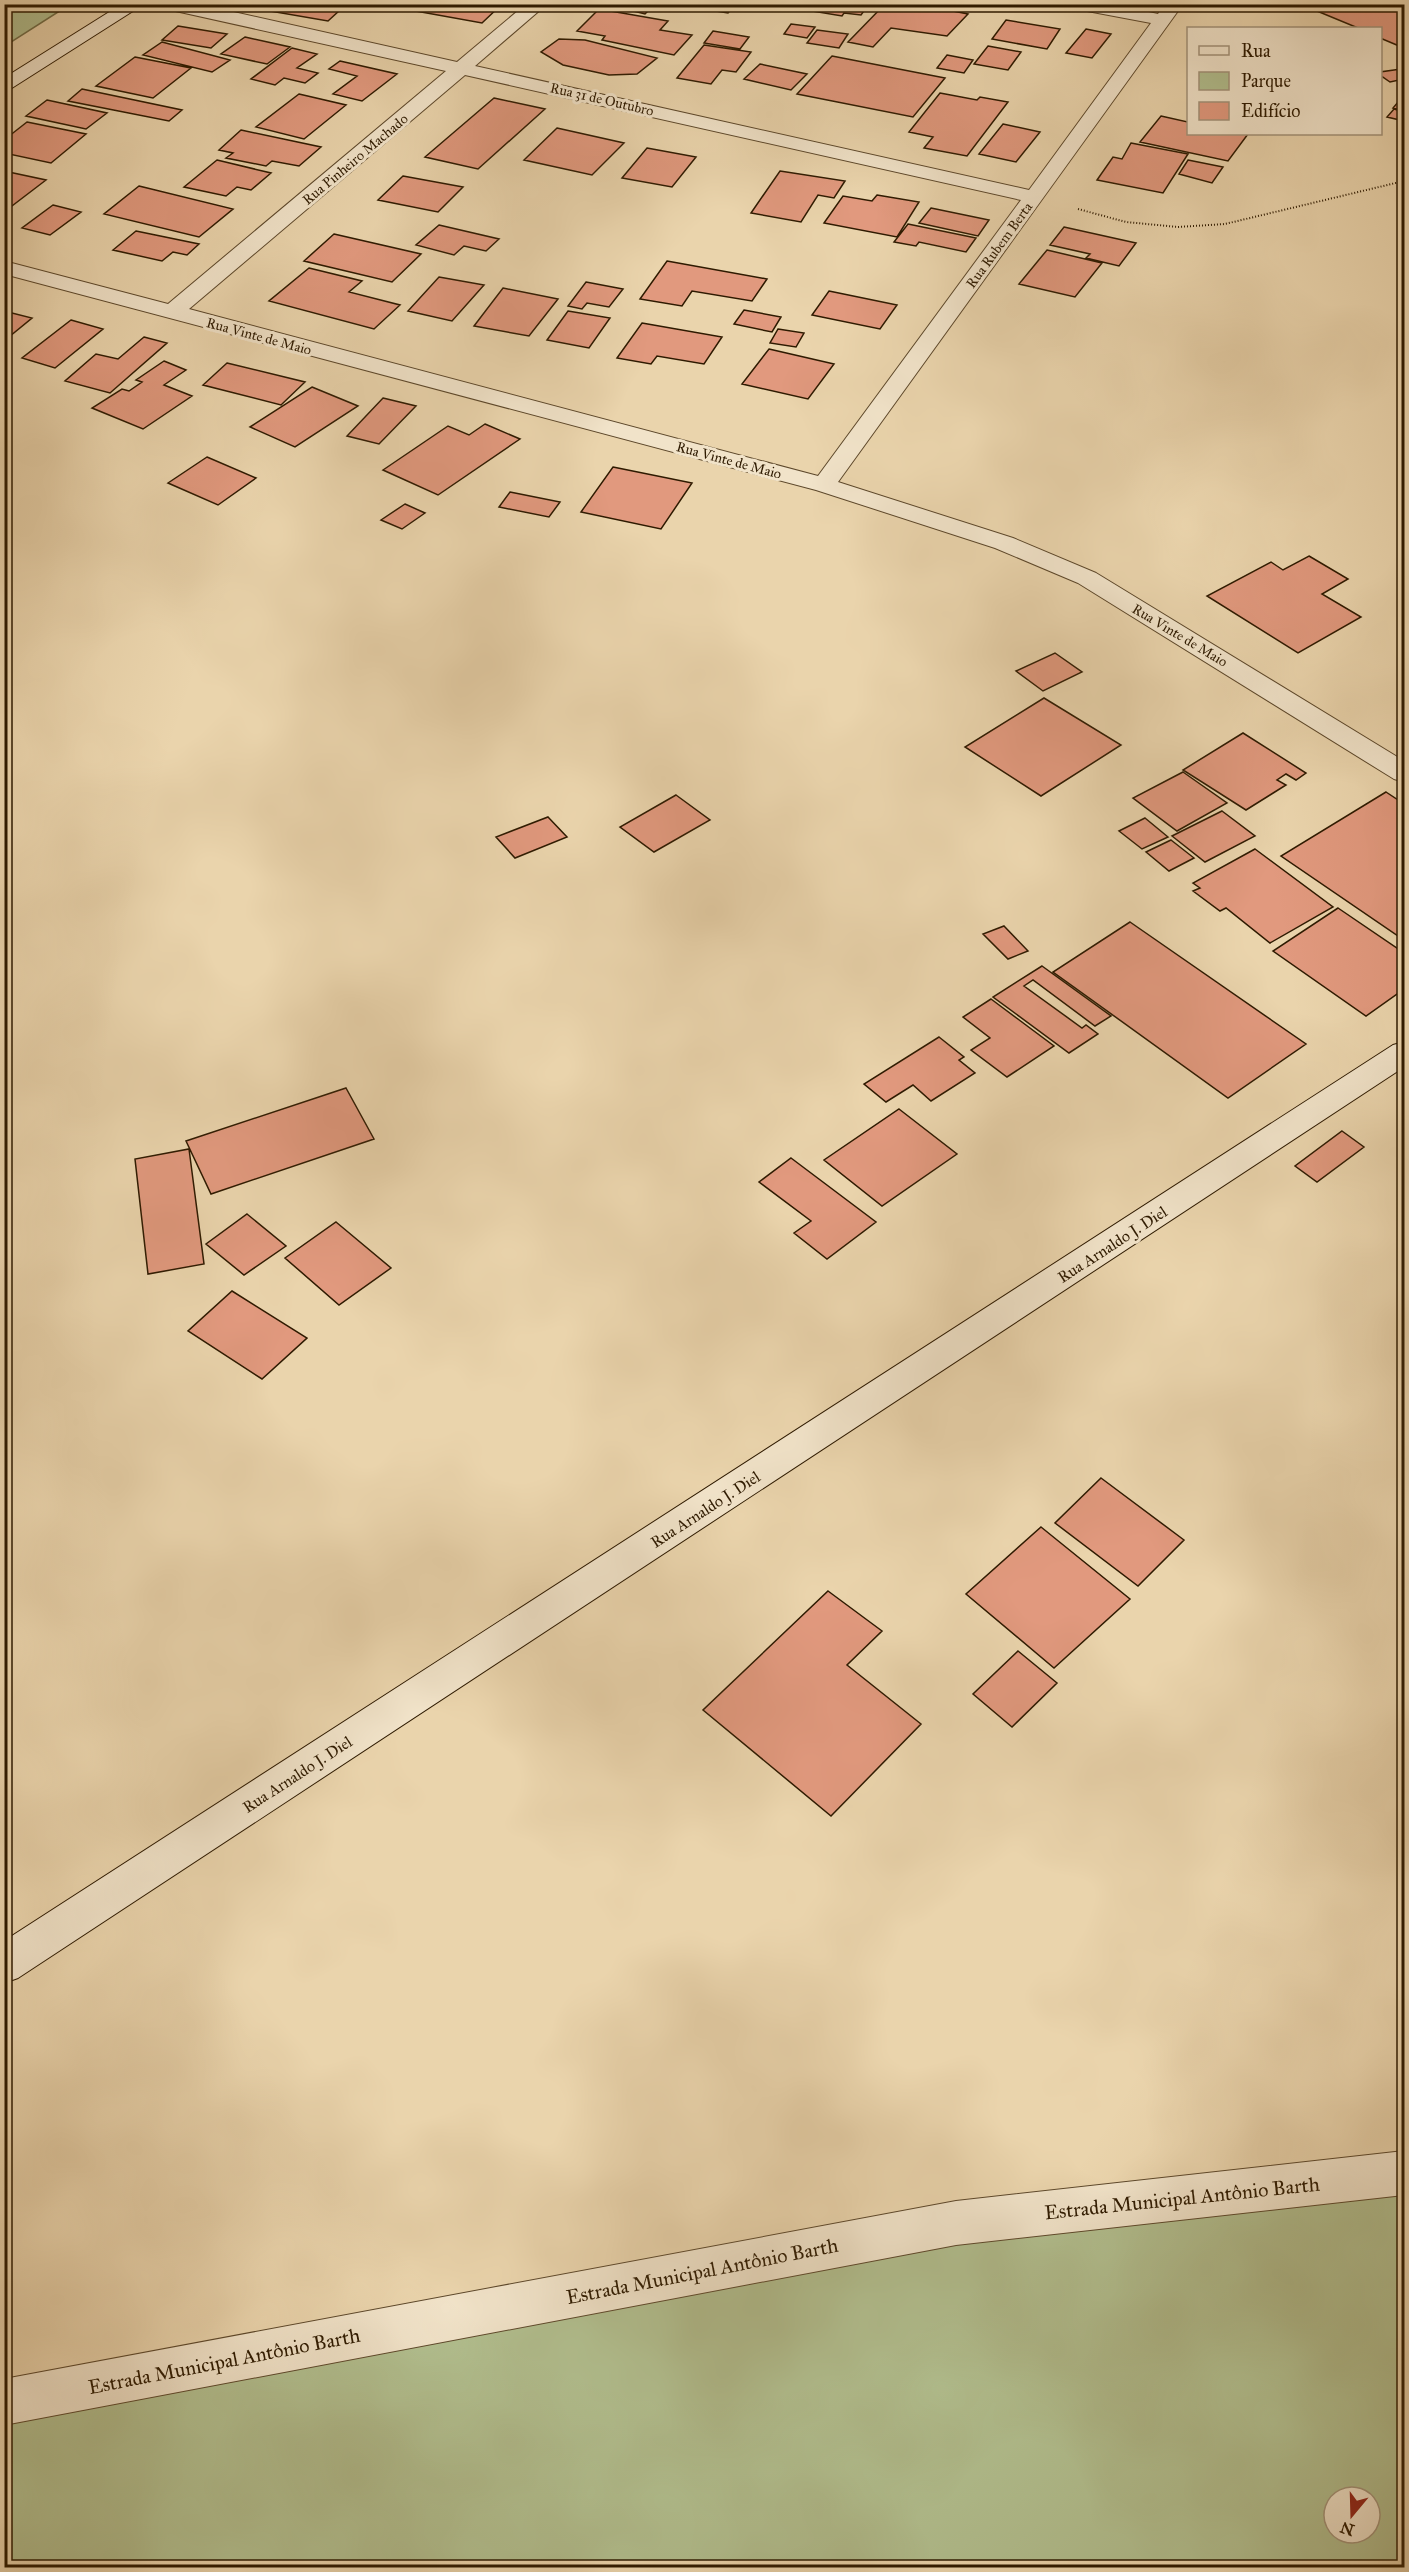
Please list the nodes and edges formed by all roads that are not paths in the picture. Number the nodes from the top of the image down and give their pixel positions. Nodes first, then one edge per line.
1 (135, 4) edge
2 (171, 4) edge
3 (538, 4) edge
4 (1082, 4) edge
5 (1168, 12) edge
6 (464, 68) junction
7 (4, 87) edge
8 (1034, 197) junction
9 (4, 267) edge
10 (171, 313) junction
11 (824, 485) junction
12 (1404, 773) edge
13 (1404, 1053) edge
14 (4, 1964) edge
15 (1404, 2173) edge
16 (4, 2402) edge

1 - 7 street
2 - 6 street, Rua 31 de Outubro
3 - 6 street, Rua Pinheiro Machado
4 - 5 street
5 - 8 street, Rua Rubem Berta
6 - 8 street, Rua 31 de Outubro
6 - 10 street, Rua Pinheiro Machado
8 - 11 street, Rua Rubem Berta
9 - 10 street, Rua Vinte de Maio
10 - 11 street, Rua Vinte de Maio
11 - 12 street, Rua Vinte de Maio
13 - 14 street, Rua Arnaldo J. Diel
15 - 16 street, Estrada Municipal Antônio Barth

